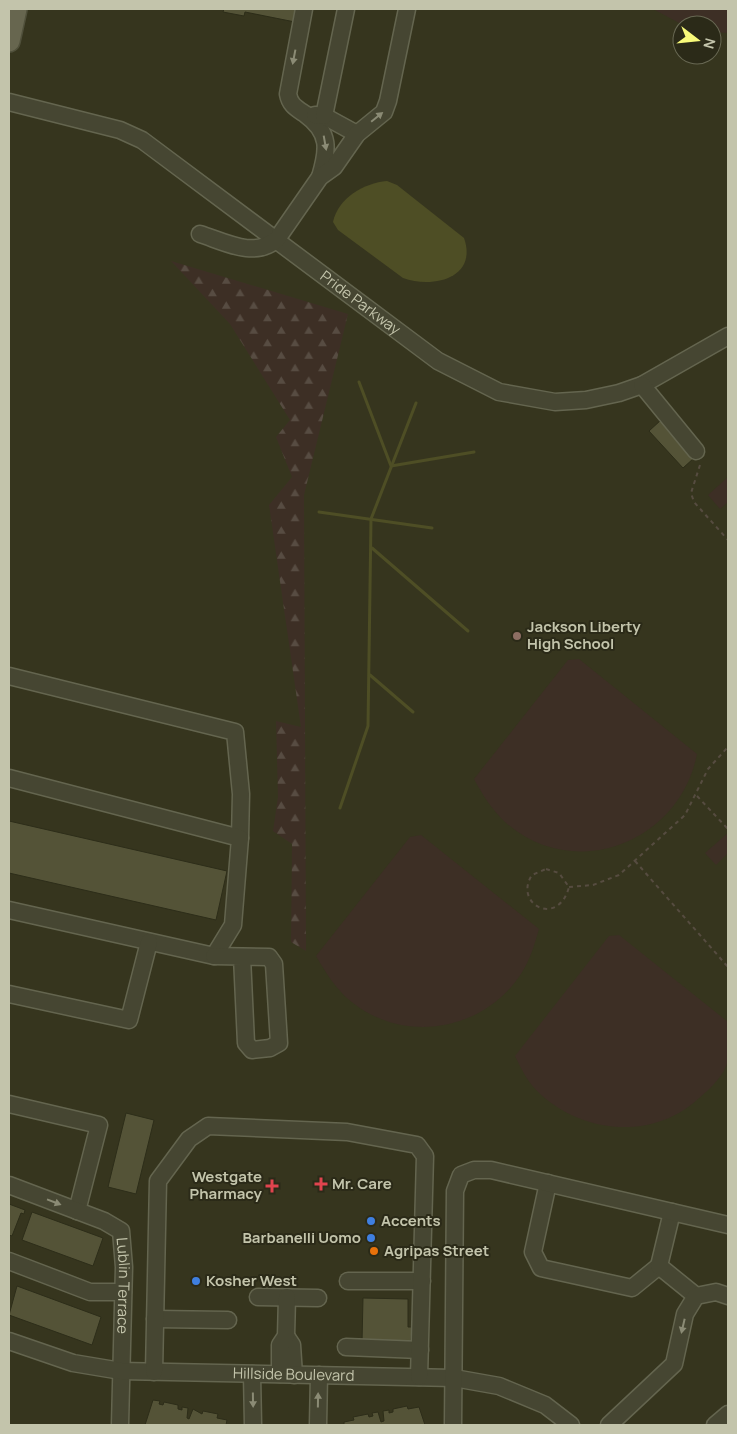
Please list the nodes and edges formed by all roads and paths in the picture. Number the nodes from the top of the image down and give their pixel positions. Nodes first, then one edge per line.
1 (16, 9) edge
2 (304, 9) edge
3 (346, 9) edge
4 (407, 9) edge
5 (9, 41) edge
6 (9, 102) edge
7 (306, 114) junction
8 (324, 116) junction
9 (357, 134) junction
10 (320, 177) junction
11 (200, 234) dead end
12 (277, 239) junction
13 (728, 336) edge
14 (642, 385) junction
15 (696, 451) joint
16 (728, 540) edge
17 (9, 676) edge
18 (728, 747) edge
19 (9, 778) edge
20 (697, 796) junction
21 (728, 827) edge
22 (240, 838) junction
23 (635, 861) junction
24 (570, 887) junction
25 (9, 910) edge
26 (149, 942) junction
27 (214, 956) junction
28 (242, 957) junction
29 (728, 967) edge
30 (9, 994) edge
31 (9, 1104) edge
32 (548, 1183) junction
33 (9, 1185) edge
34 (77, 1211) junction
35 (672, 1212) junction
36 (728, 1225) edge
37 (9, 1261) edge
38 (659, 1266) junction
39 (348, 1281) dead end
40 (422, 1281) junction
41 (123, 1292) junction
42 (258, 1296) dead end
43 (696, 1296) junction
44 (728, 1296) edge
45 (287, 1297) junction
46 (318, 1298) dead end
47 (155, 1319) junction
48 (228, 1320) dead end
49 (9, 1340) edge
50 (346, 1347) dead end
51 (420, 1350) junction
52 (121, 1372) junction
53 (154, 1372) junction
54 (252, 1374) junction
55 (287, 1375) junction
56 (319, 1375) junction
57 (419, 1377) junction
58 (454, 1378) junction
59 (728, 1414) edge
60 (120, 1425) edge
61 (253, 1425) edge
62 (318, 1425) edge
63 (453, 1425) edge
64 (571, 1425) edge
65 (609, 1425) edge
66 (715, 1425) edge

1 - 5 main road
2 -> 7 street
3 - 8 street
9 -> 4 street
6 - 12 street, Pride Parkway
7 - 8 street
7 -> 10 street
8 - 9 street
9 - 10 street
10 - 12 street
11 - 12 street
12 - 14 street, Pride Parkway
13 - 14 street, Pride Parkway
14 - 15 street
15 - 16 path
17 - 22 street
18 - 20 path
19 - 22 street
20 - 21 path
20 - 23 path
22 - 27 street
23 - 24 path
23 - 29 path
24 - 24 path
25 - 26 street
26 - 27 street
26 - 30 street
27 - 28 street
28 - 28 street
31 - 34 street
32 - 35 street
32 - 38 street
32 - 58 street
33 -> 34 street, Lublin Terrace
34 - 41 street, Lublin Terrace
35 - 36 street
35 - 38 street
37 - 41 street
38 - 43 street
39 - 40 street
40 - 47 street
40 - 51 street
41 - 52 street, Lublin Terrace
42 - 45 street
43 - 44 street
43 -> 65 street
45 - 46 street
45 - 55 street
47 - 48 street
47 - 53 street
49 - 52 street, Hillside Boulevard
50 - 51 street
51 - 57 street
52 - 53 street, Hillside Boulevard
52 - 60 street, Lublin Terrace
53 - 54 street, Hillside Boulevard
54 - 55 street, Hillside Boulevard
54 -> 61 street
55 - 56 street, Hillside Boulevard
56 - 57 street, Hillside Boulevard
62 -> 56 street
57 - 58 street, Hillside Boulevard
58 - 63 street
58 - 64 street, Hillside Boulevard
59 - 66 street

